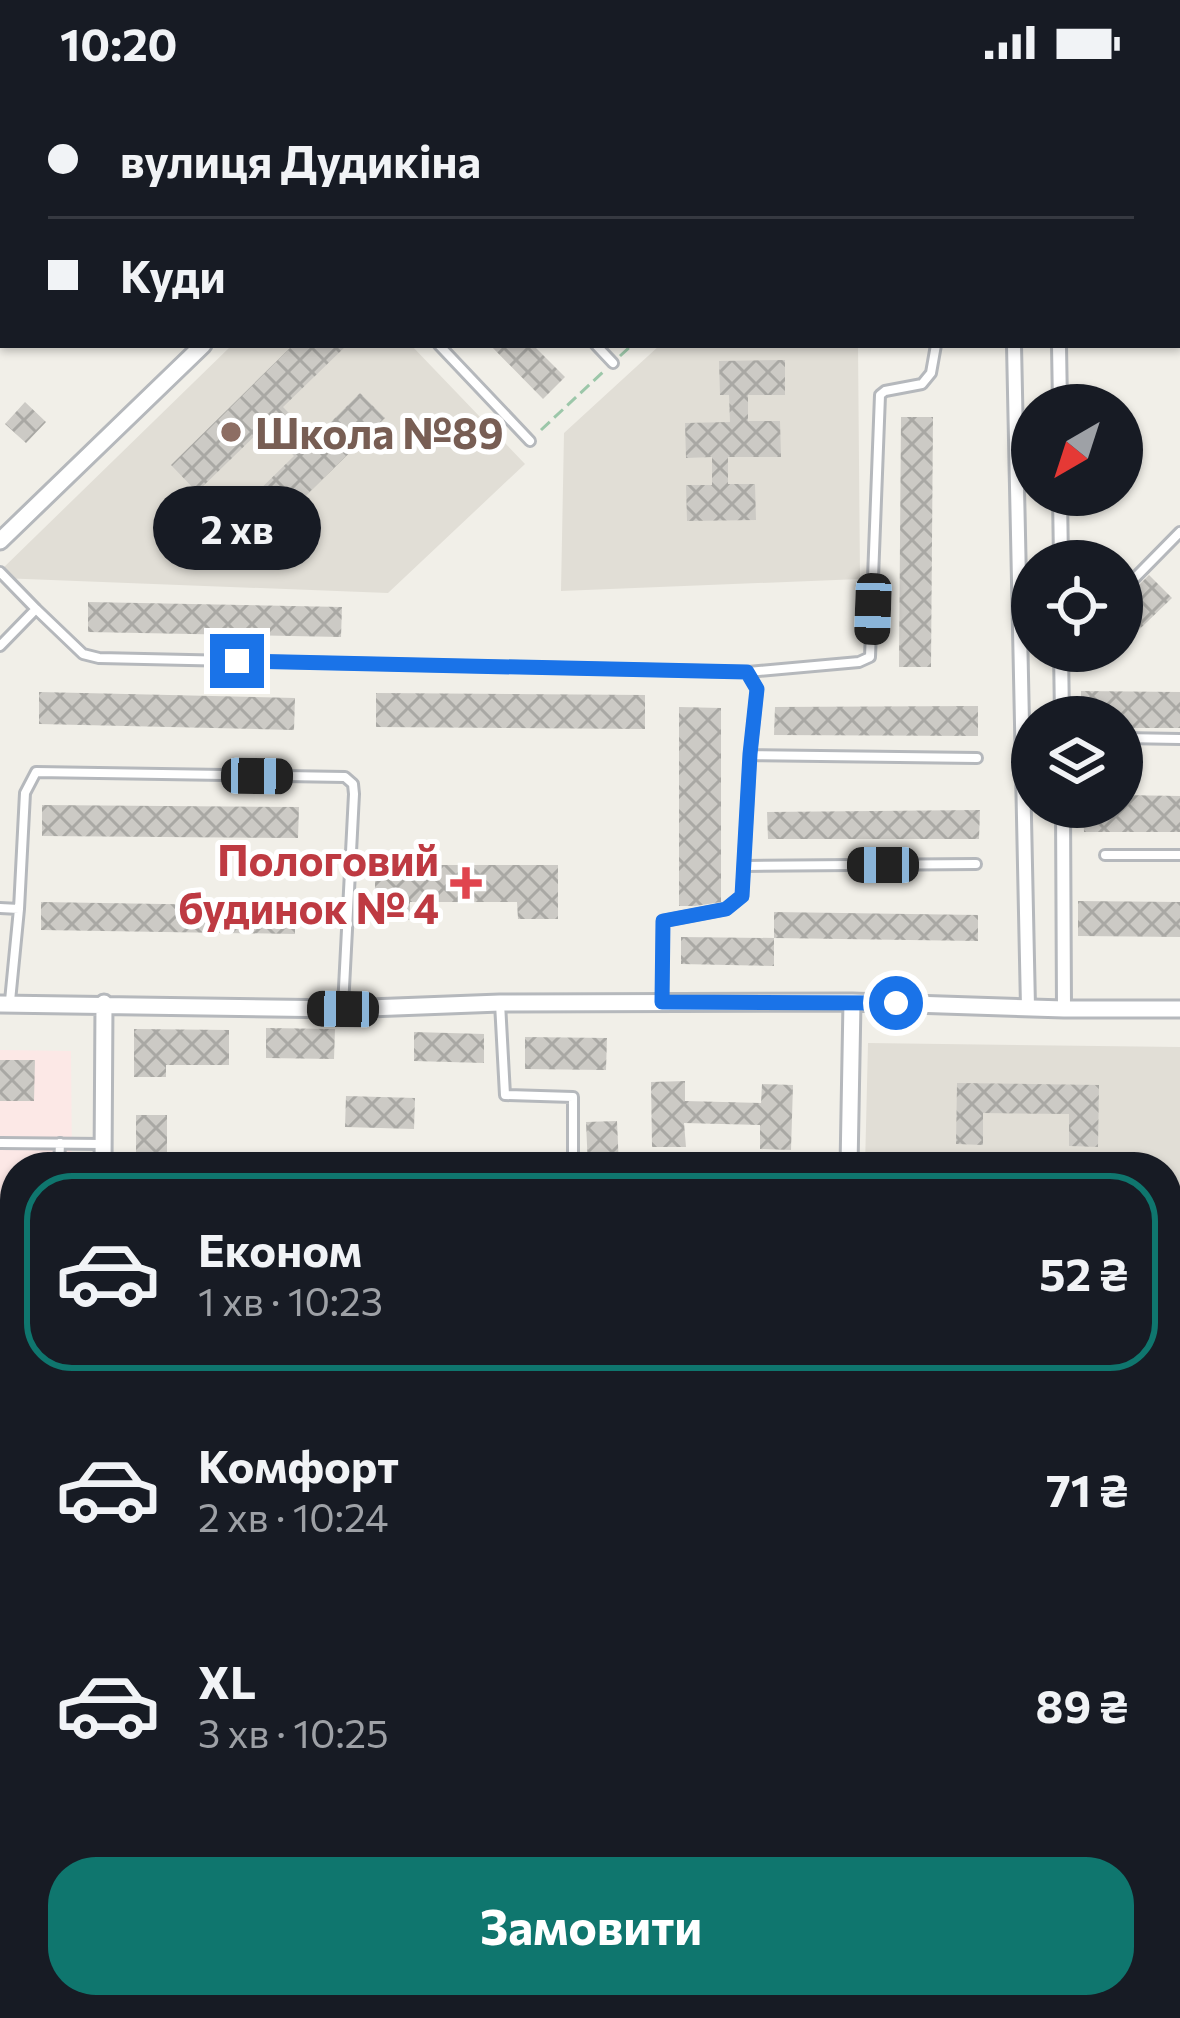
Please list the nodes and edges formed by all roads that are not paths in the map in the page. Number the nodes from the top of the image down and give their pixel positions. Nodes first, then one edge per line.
1 (199, 348) edge
2 (442, 348) edge
3 (599, 348) edge
4 (935, 348) edge
5 (1014, 348) edge
6 (1059, 348) edge
7 (613, 363) road end
8 (1060, 384) edge
9 (530, 440) road end
10 (1180, 532) edge
11 (0, 541) edge
12 (1143, 570) edge
13 (0, 572) edge
14 (37, 609) junction
15 (0, 646) edge
16 (747, 672) junction
17 (1143, 738) edge
18 (1180, 739) edge
19 (750, 754) junction
20 (977, 758) dead end
21 (1063, 828) edge
22 (1105, 855) dead end
23 (1180, 855) edge
24 (976, 864) dead end
25 (744, 866) junction
26 (0, 908) edge
27 (20, 909) junction
28 (662, 1002) junction
29 (852, 1002) junction
30 (104, 1003) junction
31 (500, 1003) junction
32 (5, 1004) edge
33 (1028, 1007) junction
34 (343, 1009) junction
35 (1064, 1009) junction
36 (1180, 1009) edge
37 (0, 1143) edge
38 (60, 1143) junction
39 (104, 1144) junction
40 (60, 1152) edge
41 (104, 1152) edge
42 (573, 1152) edge
43 (849, 1152) edge

1 - 11 street
2 - 9 lane
3 - 7 lane
4 - 16 lane
5 - 33 street
6 - 8 street
10 - 12 lane
13 - 14 lane
14 - 15 lane
14 - 16 lane
16 - 19 lane
17 - 18 lane
19 - 20 lane
19 - 25 lane
21 - 35 street
22 - 23 lane
24 - 25 lane
25 - 28 lane
26 - 27 lane
27 - 32 lane
27 - 34 lane
28 - 29 street
28 - 31 street
29 - 33 street
29 - 43 street
30 - 32 street
30 - 34 street
30 - 39 street
31 - 34 street
31 - 42 lane
33 - 35 street
35 - 36 street
37 - 38 lane
38 - 39 lane
38 - 40 lane
39 - 41 street

